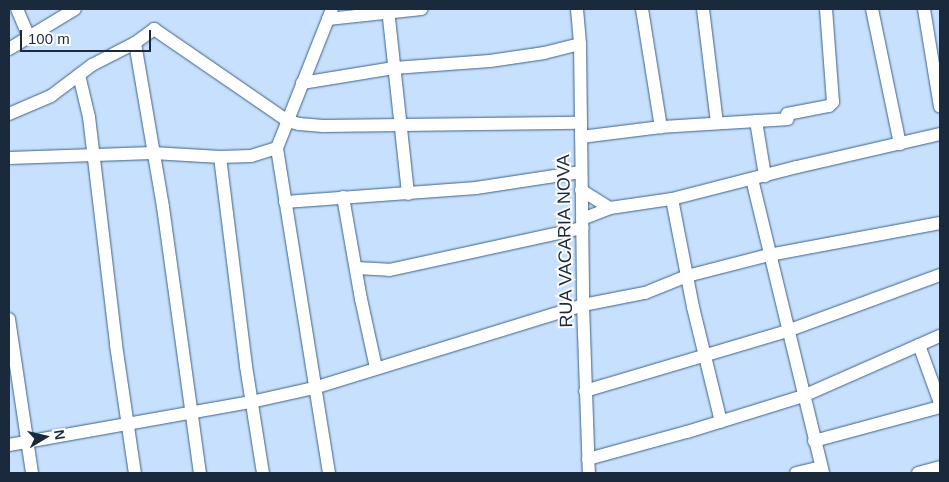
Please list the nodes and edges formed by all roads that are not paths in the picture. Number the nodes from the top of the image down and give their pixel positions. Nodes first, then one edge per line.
1 (17, 9) edge
2 (76, 9) edge
3 (421, 9) edge
4 (577, 9) edge
5 (642, 9) edge
6 (703, 9) edge
7 (826, 9) edge
8 (872, 9) edge
9 (924, 9) edge
10 (388, 10) edge
11 (330, 14) edge
12 (29, 37) junction
13 (10, 43) edge
14 (135, 43) junction
15 (580, 44) junction
16 (394, 68) junction
17 (937, 69) edge
18 (79, 75) junction
19 (302, 84) junction
20 (940, 107) edge
21 (9, 114) edge
22 (288, 121) junction
23 (756, 121) junction
24 (581, 123) junction
25 (717, 123) junction
26 (399, 124) junction
27 (661, 127) junction
28 (940, 134) edge
29 (581, 136) junction
30 (900, 144) junction
31 (277, 148) junction
32 (153, 154) junction
33 (94, 156) junction
34 (220, 157) junction
35 (9, 158) edge
36 (581, 172) junction
37 (759, 178) junction
38 (581, 190) junction
39 (408, 194) junction
40 (343, 197) junction
41 (672, 199) junction
42 (285, 202) junction
43 (610, 208) junction
44 (940, 223) edge
45 (582, 224) junction
46 (769, 255) junction
47 (356, 268) junction
48 (940, 275) edge
49 (687, 276) junction
50 (582, 305) junction
51 (9, 319) edge
52 (787, 331) junction
53 (940, 336) edge
54 (920, 345) junction
55 (704, 355) junction
56 (376, 368) junction
57 (314, 388) junction
58 (585, 391) junction
59 (803, 396) junction
60 (251, 402) junction
61 (940, 403) edge
62 (940, 407) edge
63 (190, 413) junction
64 (721, 422) junction
65 (127, 424) junction
66 (814, 441) junction
67 (28, 442) junction
68 (9, 445) edge
69 (588, 460) junction
70 (940, 467) edge
71 (822, 470) edge
72 (32, 473) edge
73 (135, 473) edge
74 (200, 473) edge
75 (262, 473) edge
76 (329, 473) edge
77 (589, 473) edge
78 (796, 473) edge
79 (918, 473) edge

1 - 12 street
2 - 12 street
3 - 10 street
4 - 15 street, RUA VACARIA NOVA
5 - 27 street
6 - 25 street
7 - 23 street
8 - 30 street
9 - 17 street
10 - 11 street
10 - 16 street
11 - 19 street
12 - 13 street
14 - 18 street
14 - 22 street
14 - 32 street
15 - 16 street
15 - 24 street, RUA VACARIA NOVA
16 - 19 street
16 - 26 street
17 - 20 street
18 - 21 street
18 - 33 street
19 - 22 street
22 - 26 street
22 - 31 street
23 - 25 street
23 - 37 street
24 - 26 street
24 - 29 street, RUA VACARIA NOVA
25 - 27 street
26 - 39 street
27 - 29 street
28 - 30 street
29 - 36 street, RUA VACARIA NOVA
30 - 37 street
31 - 34 street
31 - 42 street
32 - 33 street
32 - 34 street
32 - 63 street
33 - 35 street
33 - 65 street
34 - 60 street
36 - 38 street, RUA VACARIA NOVA
36 - 39 street
37 - 41 street
37 - 46 street
38 - 43 street
38 - 45 street, RUA VACARIA NOVA
39 - 40 street
40 - 42 street
40 - 47 street
41 - 43 street
41 - 49 street
42 - 57 street
43 - 45 street
44 - 46 street
45 - 47 street
45 - 50 street, RUA VACARIA NOVA
46 - 49 street
46 - 52 street
47 - 56 street
48 - 52 street
49 - 50 street
49 - 55 street
50 - 56 street
50 - 58 street, RUA VACARIA NOVA
51 - 67 street
52 - 55 street
52 - 59 street
53 - 54 street
54 - 59 street
54 - 61 street
55 - 58 street
55 - 64 street
56 - 57 street
57 - 60 street
57 - 76 street
58 - 69 street, RUA VACARIA NOVA
59 - 64 street
59 - 66 street
60 - 63 street
60 - 75 street
62 - 66 street
63 - 65 street
63 - 74 street
64 - 69 street
65 - 67 street
65 - 73 street
66 - 71 street
67 - 68 street
67 - 72 street
69 - 77 street, RUA VACARIA NOVA
70 - 79 street
71 - 78 street

